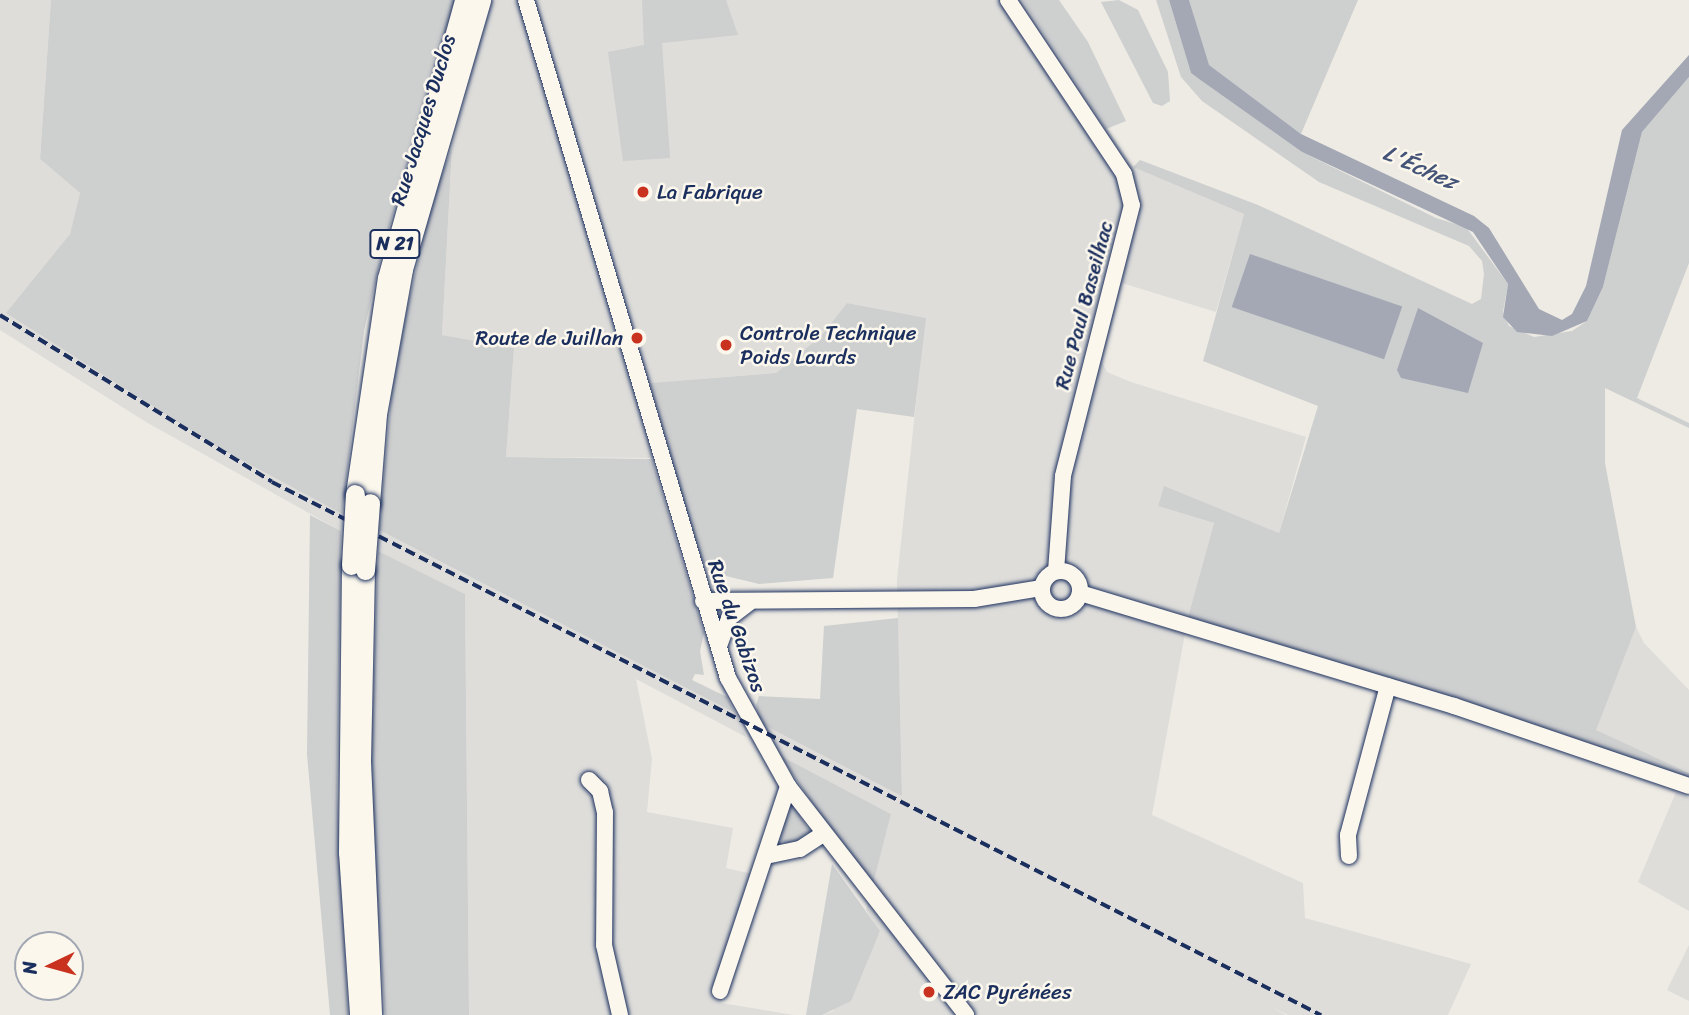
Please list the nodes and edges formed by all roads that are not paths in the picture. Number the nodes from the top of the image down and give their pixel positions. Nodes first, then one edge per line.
1 (464, 0) edge
2 (481, 0) edge
3 (526, 0) edge
4 (1008, 0) edge
5 (362, 498) junction
6 (358, 567) junction
7 (1056, 571) junction
8 (1042, 588) junction
9 (1080, 593) junction
10 (703, 601) junction
11 (749, 603) junction
12 (718, 648) junction
13 (1388, 686) junction
14 (589, 780) dead end
15 (788, 786) junction
16 (1689, 786) edge
17 (823, 834) junction
18 (766, 856) junction
19 (1349, 856) dead end
20 (720, 991) dead end
21 (359, 1015) edge
22 (372, 1015) edge
23 (620, 1015) edge
24 (966, 1015) edge

1 - 5 main road, Rue Jacques Duclos / N 21
2 - 5 main road, Rue Jacques Duclos / N 21
3 - 10 street, Rue du Gabizos
4 - 7 street, Rue Paul Baseilhac
5 - 6 main road, N 21, bridge
6 - 21 main road, N 21
6 - 22 main road, N 21
7 - 8 street
7 - 9 street
8 - 9 street
8 - 11 street
9 - 13 street
10 - 11 street
10 - 12 street, Rue du Gabizos
11 - 12 street
12 - 15 street, Rue du Gabizos
13 - 16 street
13 - 19 street
14 - 23 street
15 - 17 street, Rue du Gabizos
15 - 18 street
17 - 18 street
17 - 24 street, Rue du Gabizos
18 - 20 street

